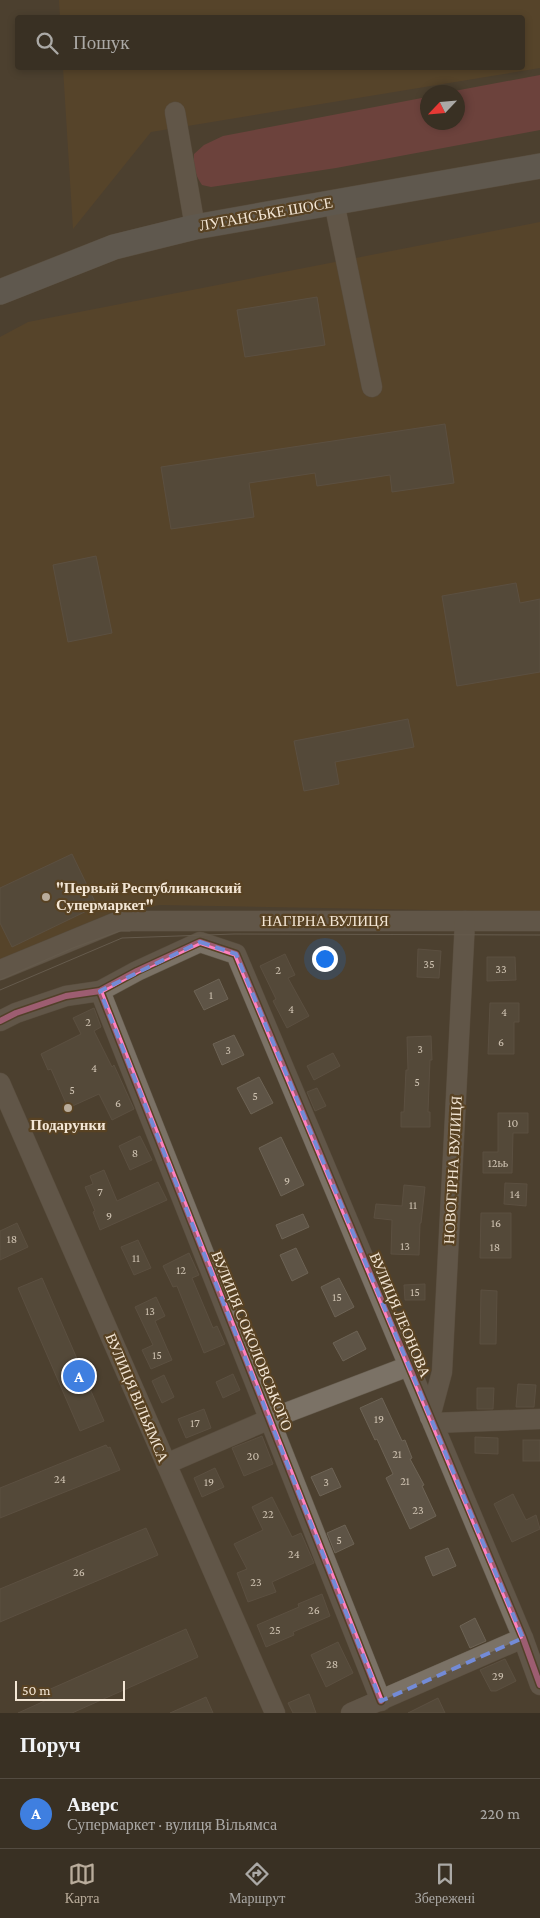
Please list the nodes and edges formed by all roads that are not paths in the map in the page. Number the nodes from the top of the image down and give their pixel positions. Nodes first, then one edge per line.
1 (175, 112) dead end
2 (540, 166) edge
3 (334, 202) junction
4 (195, 227) junction
5 (0, 292) edge
6 (372, 386) dead end
7 (465, 921) junction
8 (540, 921) edge
9 (0, 970) edge
10 (100, 991) junction
11 (0, 1021) edge
12 (0, 1083) edge
13 (409, 1366) junction
14 (540, 1419) edge
15 (270, 1420) junction
16 (432, 1420) junction
17 (166, 1464) junction
18 (523, 1638) junction
19 (540, 1685) edge
20 (381, 1701) junction
21 (275, 1713) edge
22 (351, 1713) edge

1 - 4 street
2 - 3 main road, ЛУГАНСЬКЕ ШОСЕ
3 - 4 main road, ЛУГАНСЬКЕ ШОСЕ
3 - 6 street
4 - 5 main road, ЛУГАНСЬКЕ ШОСЕ
7 - 8 street, НАГІРНА ВУЛИЦЯ
7 - 9 street, НАГІРНА ВУЛИЦЯ
7 - 16 street, НОВОГІРНА ВУЛИЦЯ
10 - 11 street
10 - 13 street, ВУЛИЦЯ ЛЕОНОВА
10 - 15 street, ВУЛИЦЯ СОКОЛОВСЬКОГО
12 - 17 street, ВУЛИЦЯ ВІЛЬЯМСА
13 - 15 street
13 - 16 street, ВУЛИЦЯ ЛЕОНОВА
14 - 16 street
15 - 17 street
15 - 20 street, ВУЛИЦЯ СОКОЛОВСЬКОГО
16 - 18 street, ВУЛИЦЯ ЛЕОНОВА
17 - 21 street, ВУЛИЦЯ ВІЛЬЯМСА
18 - 19 street, ВУЛИЦЯ ЛЕОНОВА
18 - 20 street
20 - 22 street

